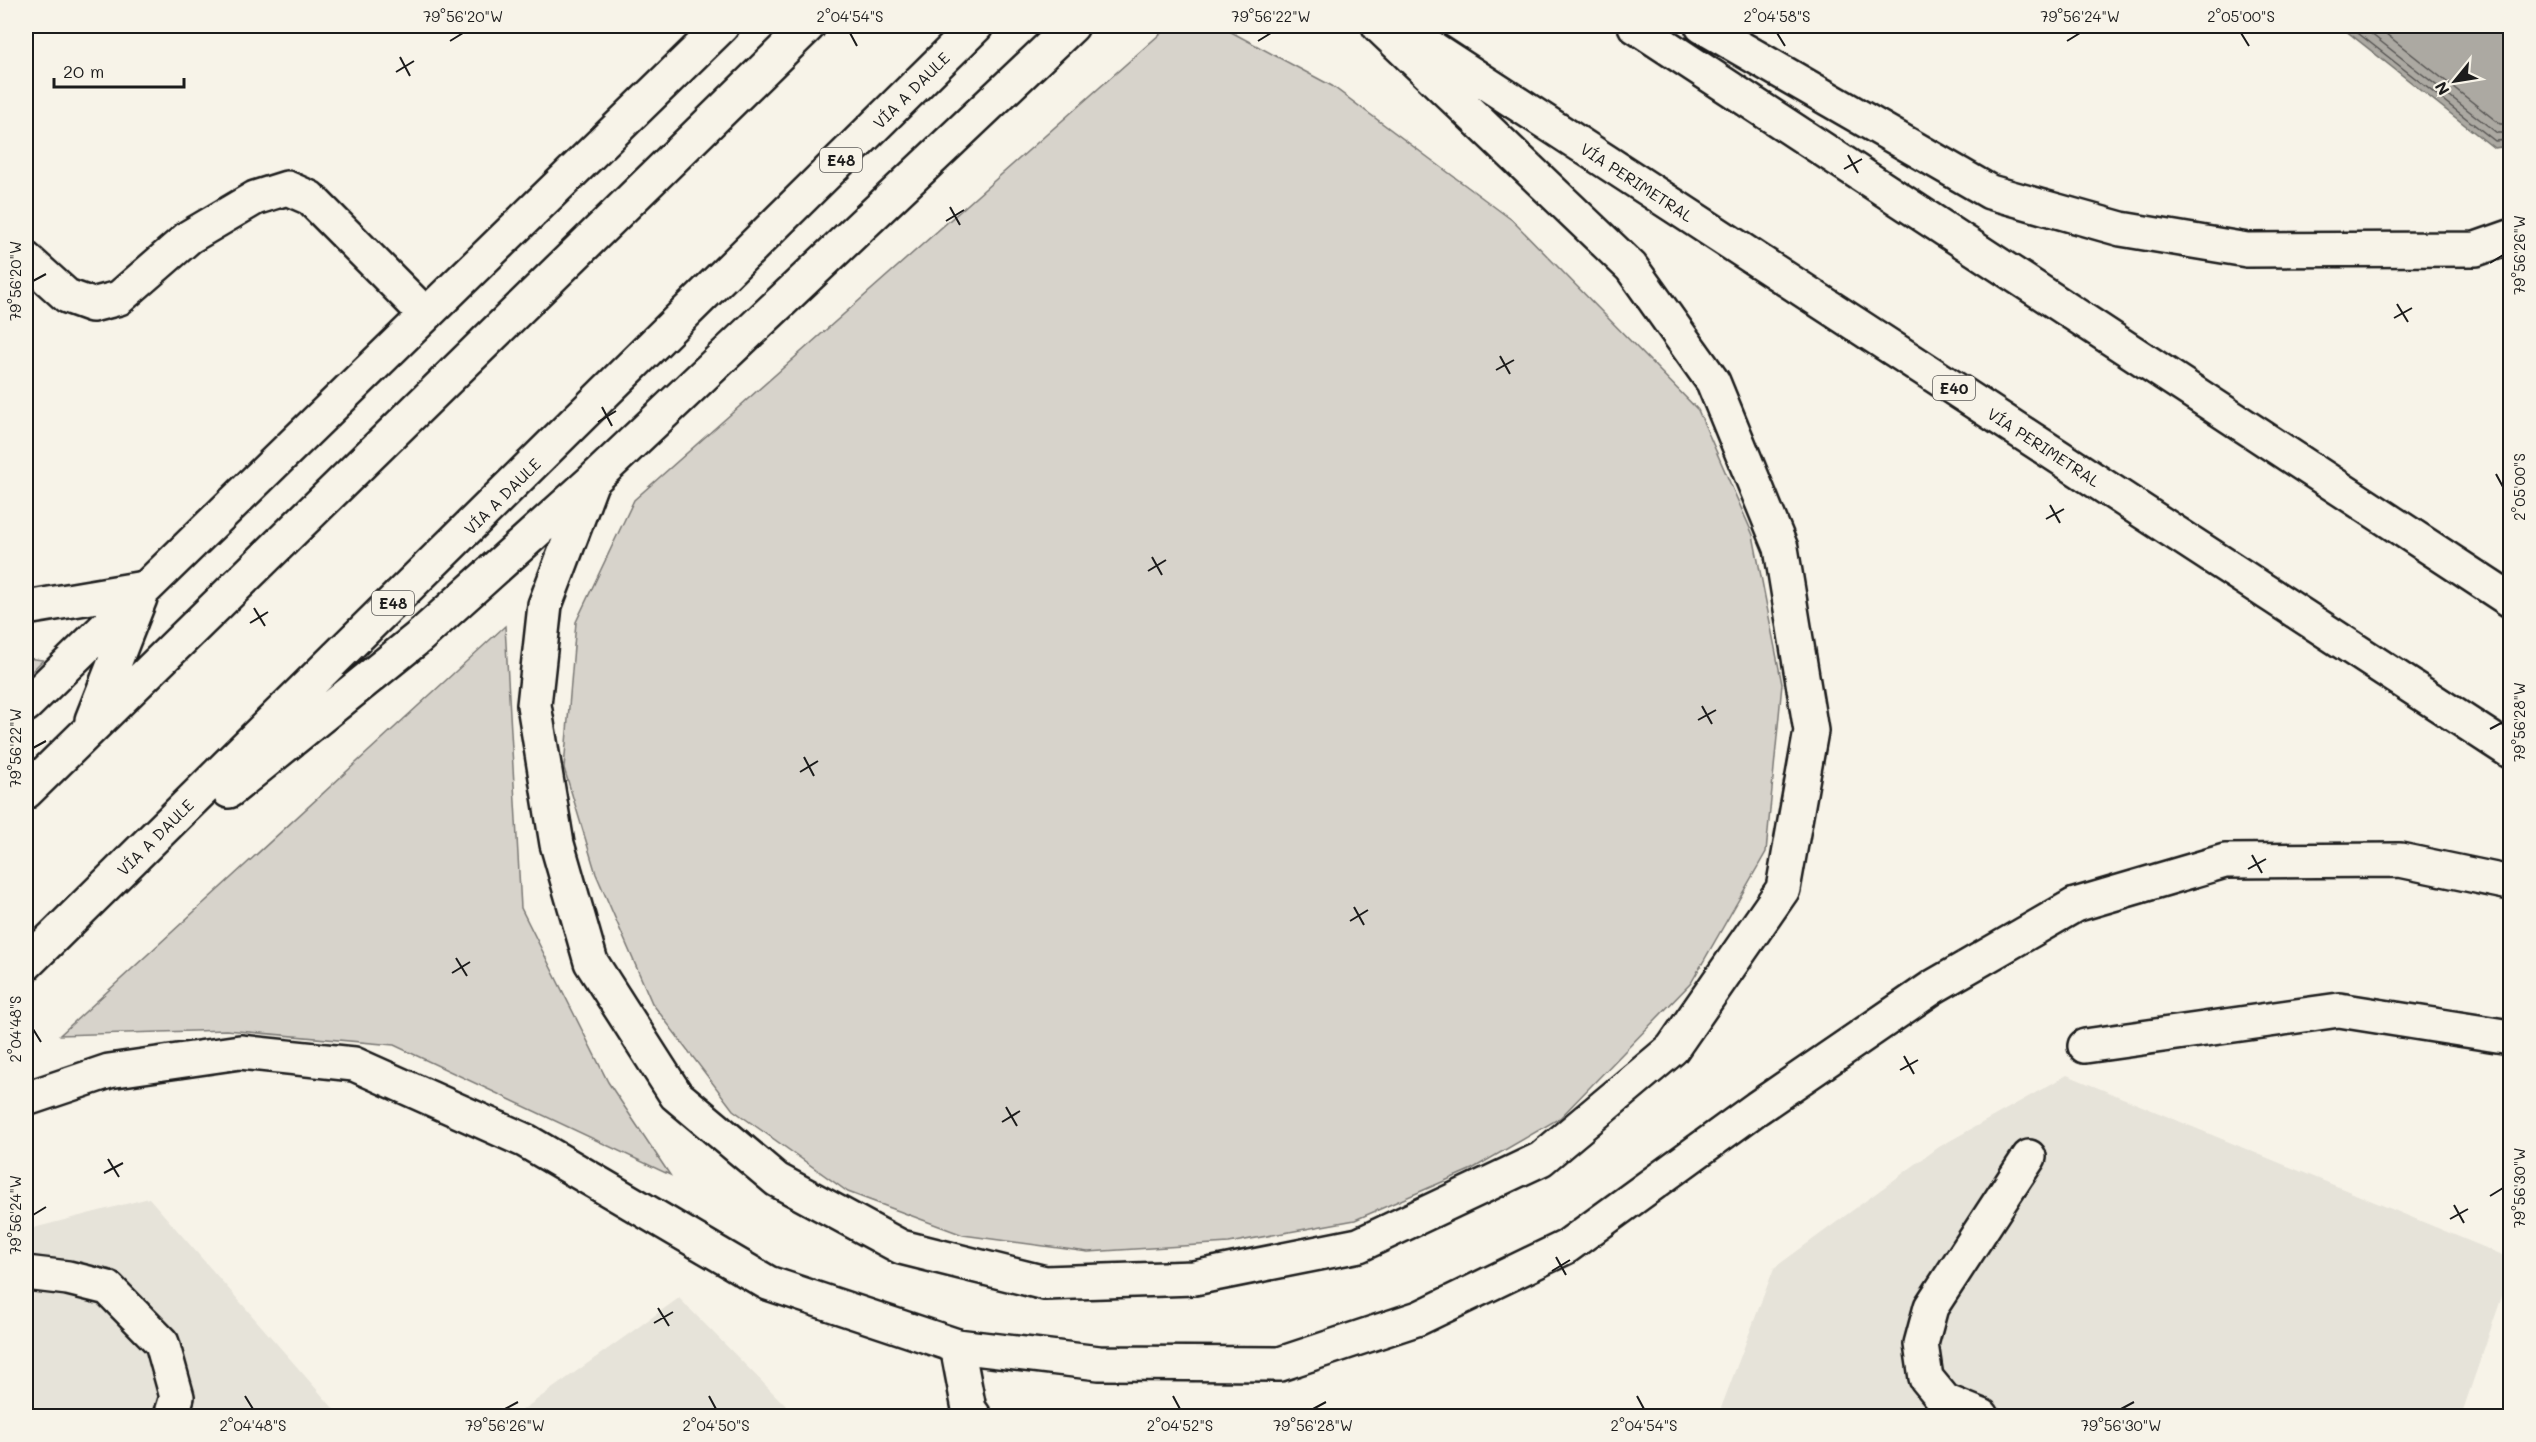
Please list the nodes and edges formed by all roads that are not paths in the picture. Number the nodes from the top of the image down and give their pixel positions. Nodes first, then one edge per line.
1 (722, 26) edge
2 (808, 26) edge
3 (976, 26) edge
4 (1072, 26) edge
5 (1379, 26) edge
6 (1397, 26) edge
7 (1635, 26) edge
8 (1702, 26) edge
9 (2511, 237) edge
10 (26, 259) edge
11 (425, 314) junction
12 (591, 481) junction
13 (144, 588) junction
14 (2511, 600) edge
15 (26, 608) edge
16 (26, 705) edge
17 (87, 732) junction
18 (2511, 751) edge
19 (26, 792) edge
20 (2511, 883) edge
21 (81, 911) junction
22 (26, 964) edge
23 (2511, 1037) edge
24 (2085, 1046) dead end
25 (26, 1099) edge
26 (2029, 1157) dead end
27 (26, 1272) edge
28 (957, 1346) junction
29 (171, 1416) edge
30 (974, 1416) edge
31 (1982, 1416) edge

1 - 11 main road
2 - 17 main road
3 - 21 main road, VÍA A DAULE / E48
4 - 12 main road
5 - 12 main road
6 - 18 main road, VÍA PERIMETRAL / E40
7 - 14 main road
8 - 9 main road
10 - 11 main road
11 - 13 main road
12 - 21 main road
13 - 15 main road
13 - 16 main road
13 - 17 main road
17 - 19 main road
20 - 28 main road
21 - 22 main road, VÍA A DAULE / E48
23 - 24 main road
25 - 28 main road
26 - 31 main road
27 - 29 main road
28 - 30 main road

